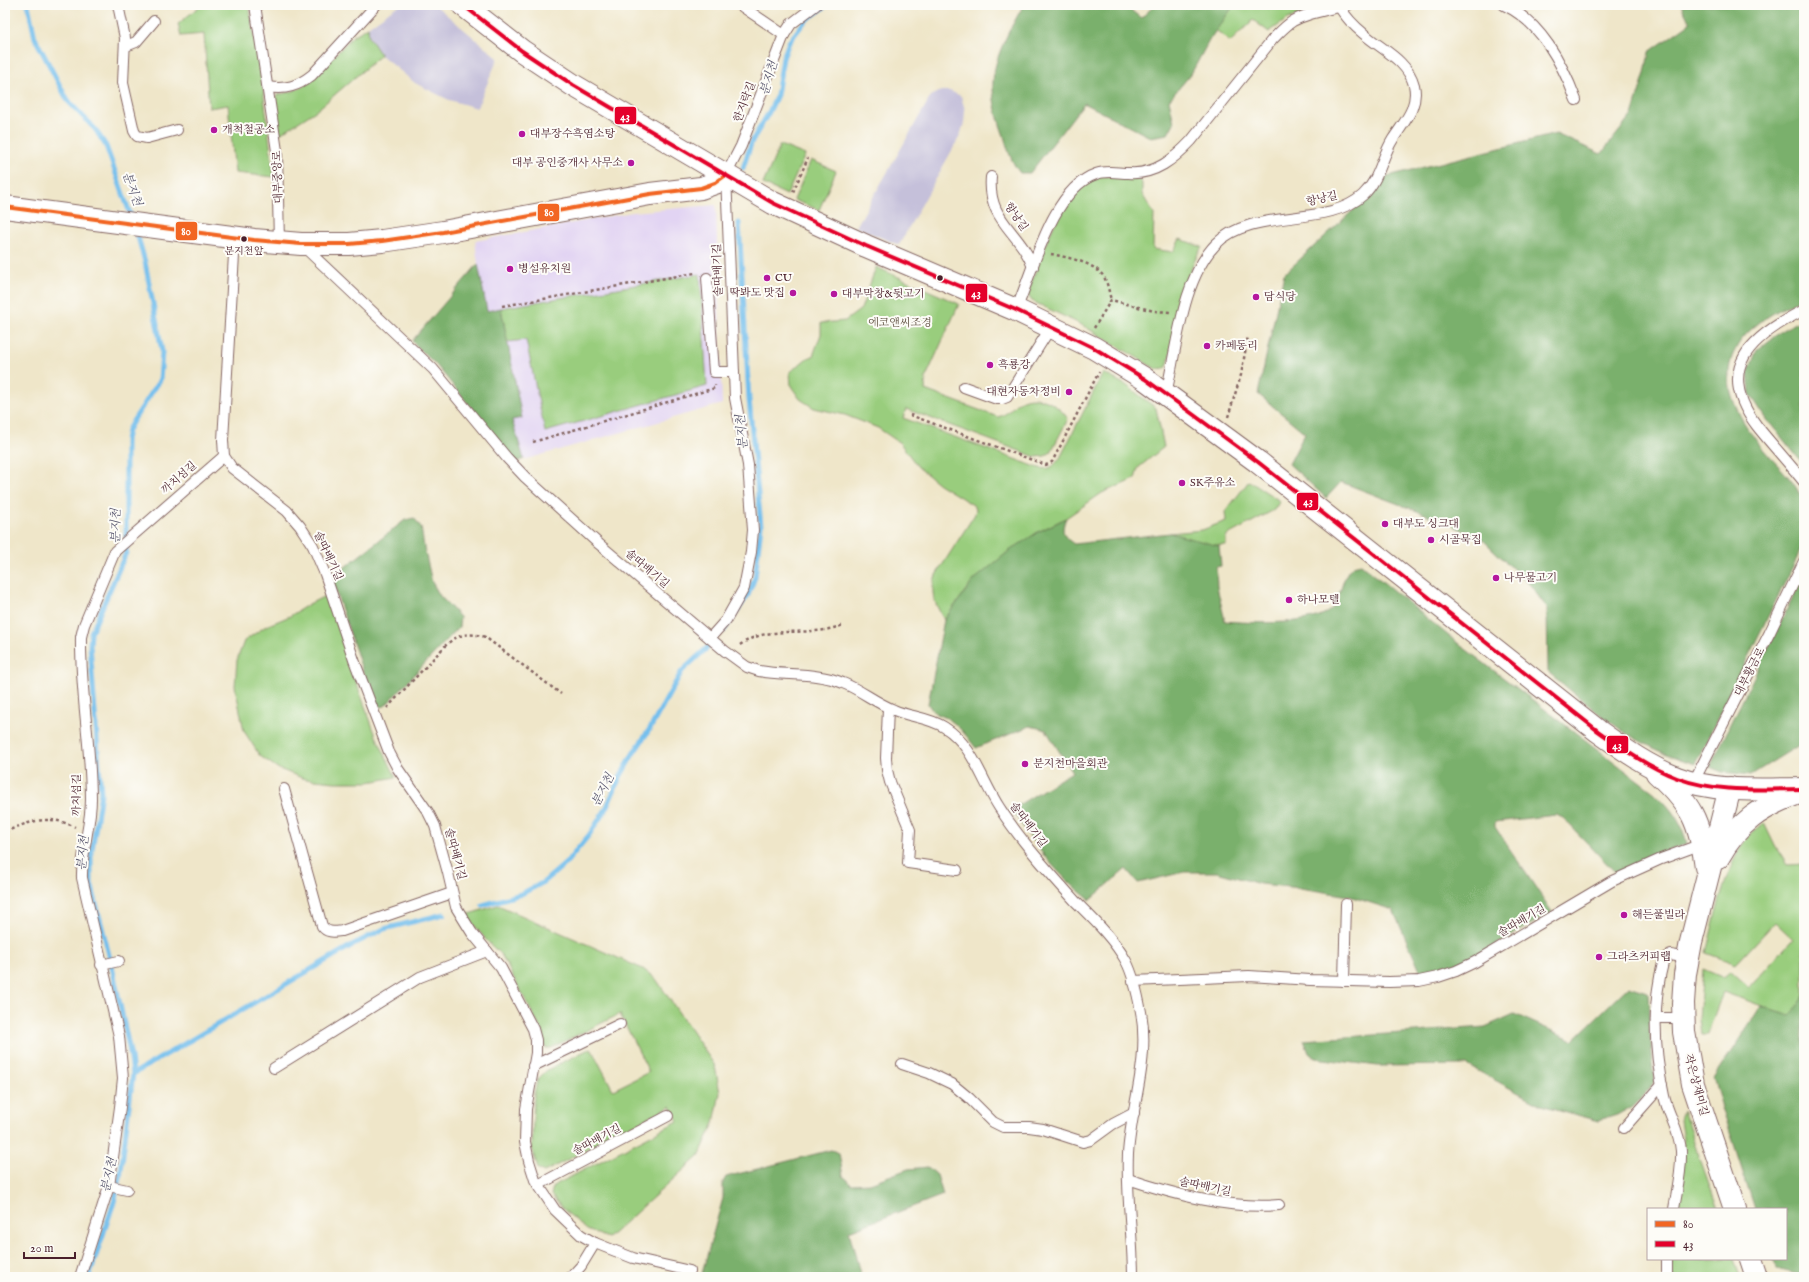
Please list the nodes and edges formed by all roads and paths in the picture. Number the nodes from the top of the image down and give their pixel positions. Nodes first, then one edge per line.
1 (118, 5) edge
2 (255, 5) edge
3 (376, 5) edge
4 (463, 5) edge
5 (740, 5) edge
6 (816, 5) edge
7 (1504, 5) edge
8 (1342, 6) edge
9 (154, 21) dead end
10 (784, 35) junction
11 (126, 46) junction
12 (268, 87) junction
13 (1576, 100) dead end
14 (177, 130) dead end
15 (808, 158) dead end
16 (726, 176) junction
17 (991, 177) dead end
18 (793, 193) dead end
19 (5, 207) edge
20 (235, 238) junction
21 (279, 243) junction
22 (301, 244) junction
23 (1040, 251) junction
24 (1033, 267) junction
25 (707, 278) joint
26 (1111, 300) junction
27 (502, 306) dead end
28 (1016, 310) junction
29 (1804, 310) edge
30 (1184, 313) junction
31 (1051, 327) junction
32 (1248, 336) dead end
33 (1085, 344) junction
34 (1102, 368) dead end
35 (714, 372) junction
36 (734, 372) junction
37 (964, 387) dead end
38 (1166, 394) junction
39 (910, 415) dead end
40 (1219, 433) junction
41 (533, 442) dead end
42 (224, 456) junction
43 (1804, 482) edge
44 (1804, 561) edge
45 (844, 625) dead end
46 (710, 638) junction
47 (728, 654) junction
48 (561, 694) dead end
49 (888, 708) junction
50 (376, 721) junction
51 (1649, 766) junction
52 (1693, 783) junction
53 (1730, 788) junction
54 (284, 789) dead end
55 (1804, 790) edge
56 (5, 832) edge
57 (86, 835) junction
58 (1702, 844) junction
59 (957, 870) dead end
60 (1707, 878) junction
61 (452, 893) junction
62 (1346, 904) dead end
63 (487, 951) junction
64 (1688, 958) junction
65 (119, 961) dead end
66 (101, 965) junction
67 (1133, 981) junction
68 (1344, 981) junction
69 (1656, 1018) junction
70 (1683, 1018) junction
71 (620, 1024) dead end
72 (902, 1064) dead end
73 (533, 1066) junction
74 (274, 1068) dead end
75 (1662, 1085) junction
76 (1134, 1113) junction
77 (668, 1116) dead end
78 (1624, 1128) dead end
79 (1128, 1179) junction
80 (538, 1185) junction
81 (109, 1186) junction
82 (127, 1190) dead end
83 (1279, 1205) dead end
84 (1674, 1208) edge
85 (1735, 1208) edge
86 (595, 1243) junction
87 (1668, 1260) edge
88 (1751, 1260) edge
89 (690, 1271) dead end
90 (80, 1277) edge
91 (571, 1277) edge
92 (1133, 1277) edge
93 (1667, 1277) edge
94 (1757, 1277) edge

1 - 11 lane
2 - 12 lane, 대부중앙로
3 - 12 lane
4 - 16 main road
5 - 10 lane
6 - 10 lane, 한지락길
7 - 13 lane
8 - 23 lane, 항낭길
8 - 30 lane, 항낭길
9 - 11 lane
10 - 16 lane, 한지락길
11 - 14 lane
12 - 21 lane, 대부중앙로
15 - 18 path
16 - 22 main road
16 - 28 main road
16 - 36 lane, 솔따배기길
17 - 24 lane, 항낭길
19 - 20 main road
20 - 21 main road
20 - 42 lane
21 - 22 main road
22 - 46 lane, 솔따배기길
23 - 24 lane, 항낭길
23 - 26 path
24 - 28 lane, 항낭길
25 - 27 path
25 - 35 lane
26 - 30 path
26 - 33 path
28 - 31 main road
29 - 43 lane
30 - 38 lane, 항낭길
31 - 33 main road
31 - 37 lane
32 - 40 path
33 - 38 main road
34 - 39 path
35 - 36 lane
35 - 41 path
36 - 46 lane, 솔따배기길
38 - 40 main road
40 - 51 main road
42 - 50 lane, 솔따배기길
42 - 57 lane, 까치섬길
44 - 52 lane, 대부황금로
45 - 47 path
46 - 47 lane, 솔따배기길
47 - 49 lane, 솔따배기길
48 - 50 path
49 - 59 lane
49 - 67 lane, 솔따배기길
50 - 61 lane, 솔따배기길
51 - 52 main road
51 - 58 main road
52 - 53 main road
53 - 55 main road
53 - 60 main road, 작은상재미길
54 - 61 lane, 솔따배기길
55 - 60 main road
56 - 57 path
57 - 66 lane, 까치섬길
58 - 60 main road
58 - 68 lane, 솔따배기길
60 - 64 main road, 작은상재미길
61 - 63 lane, 솔따배기길
62 - 68 lane
63 - 73 lane, 솔따배기길
63 - 74 lane
64 - 69 lane
64 - 70 main road, 작은상재미길
65 - 66 lane
66 - 81 lane, 까치섬길
67 - 68 lane, 솔따배기길
67 - 76 lane, 솔따배기길
69 - 70 lane
69 - 75 lane
70 - 85 main road, 작은상재미길
71 - 73 lane
72 - 76 lane
73 - 80 lane, 솔따배기길
75 - 78 lane
75 - 84 lane
76 - 79 lane, 솔따배기길
77 - 80 lane, 솔따배기길
79 - 83 lane, 솔따배기길
79 - 92 lane, 솔따배기길
80 - 86 lane, 솔따배기길
81 - 82 lane
81 - 90 lane, 까치섬길
86 - 89 lane, 솔따배기길
86 - 91 lane
87 - 93 lane
88 - 94 main road

